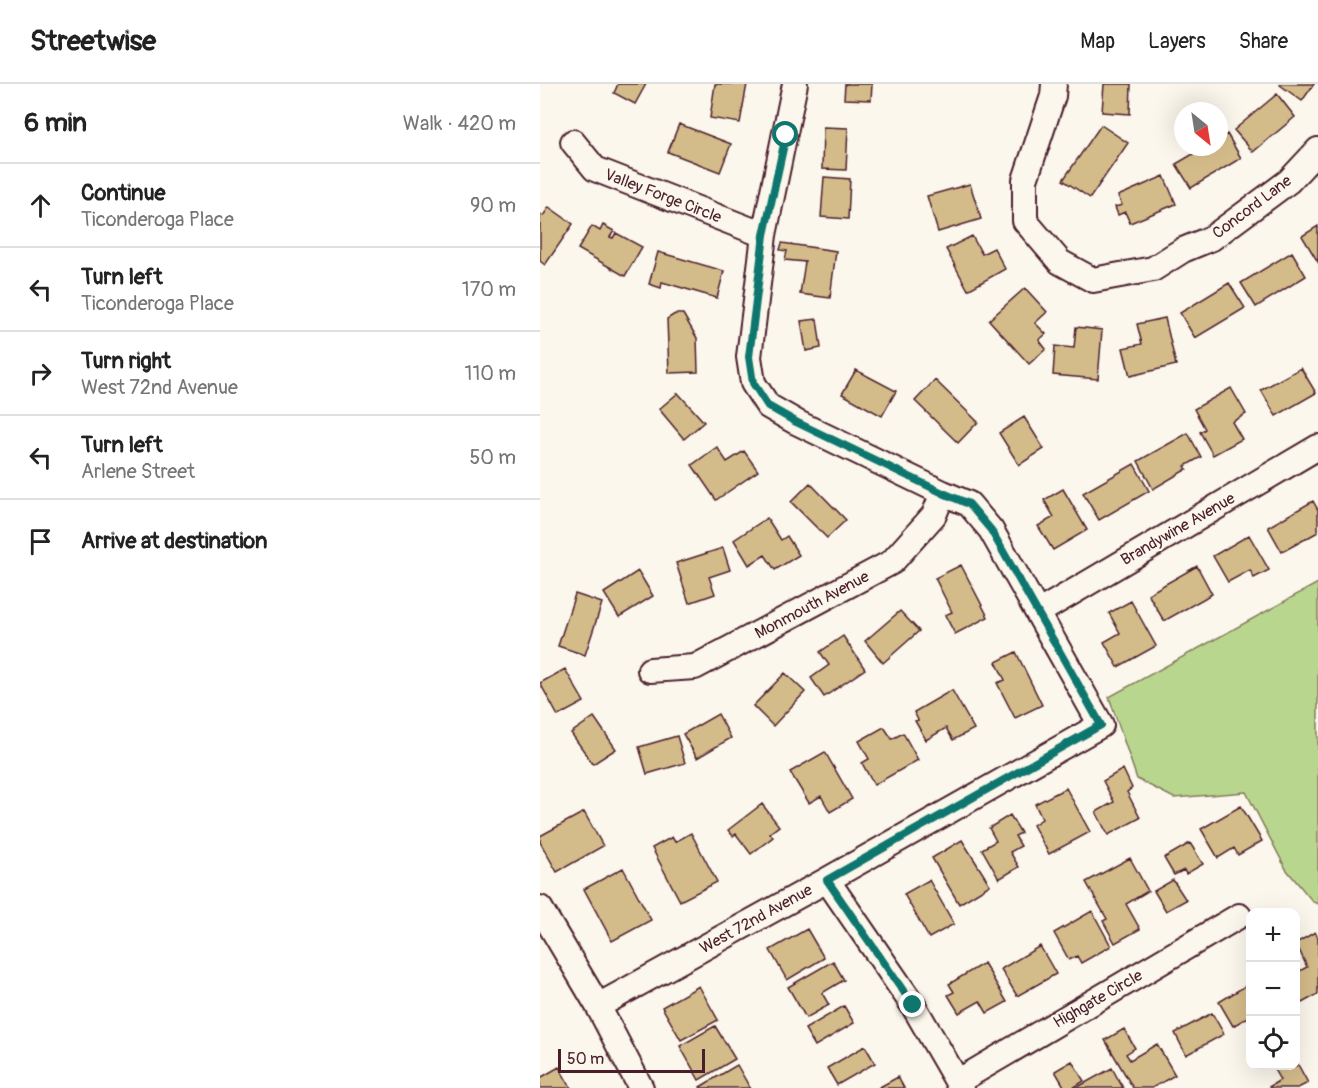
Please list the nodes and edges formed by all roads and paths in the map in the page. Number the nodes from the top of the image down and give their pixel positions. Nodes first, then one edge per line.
1 (795, 84) edge
2 (1054, 84) edge
3 (573, 142) dead end
4 (1318, 150) edge
5 (764, 235) junction
6 (1318, 447) edge
7 (943, 493) junction
8 (1039, 612) junction
9 (650, 670) dead end
10 (827, 880) junction
11 (540, 908) edge
12 (1239, 916) dead end
13 (598, 1006) junction
14 (959, 1085) edge
15 (641, 1088) edge

1 - 5 street
2 - 4 street, Concord Lane
3 - 5 street, Valley Forge Circle
5 - 7 street
6 - 8 street, Brandywine Avenue
7 - 8 street
7 - 9 street, Monmouth Avenue
8 - 10 street, West 72nd Avenue
10 - 13 street, West 72nd Avenue
10 - 14 street
11 - 13 street
12 - 14 street, Highgate Circle
13 - 15 street

